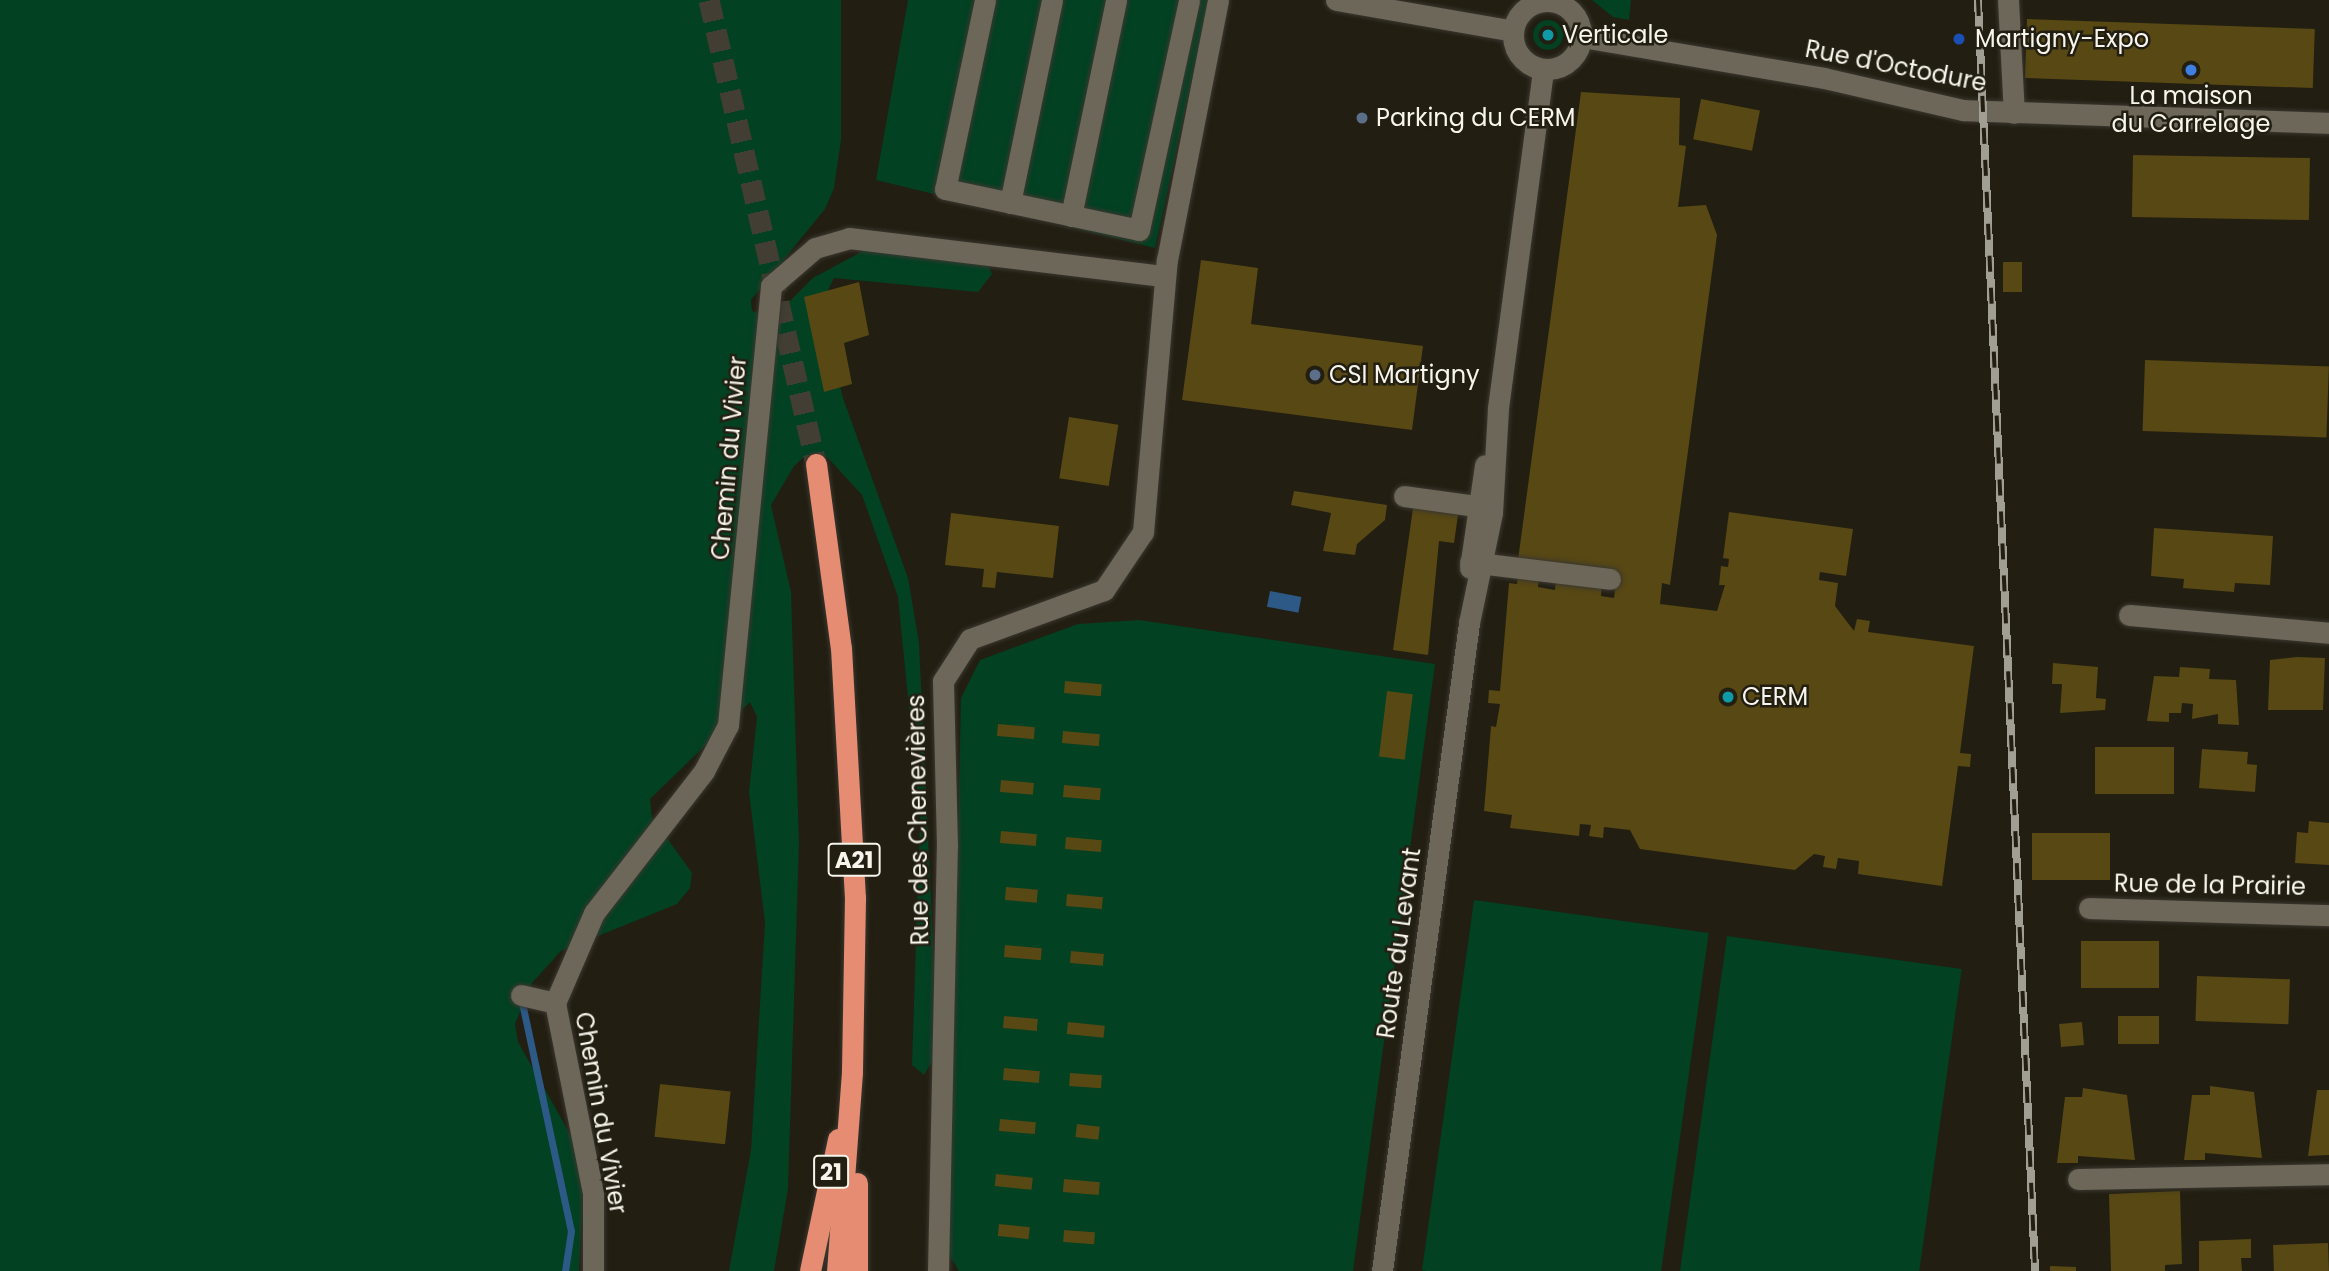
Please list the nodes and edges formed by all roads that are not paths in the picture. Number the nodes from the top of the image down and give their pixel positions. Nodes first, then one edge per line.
1 (985, 0) edge
2 (1052, 0) edge
3 (1116, 0) edge
4 (1189, 0) edge
5 (1219, 0) edge
6 (1336, 0) edge
7 (2008, 0) edge
8 (1553, 1) edge
9 (1513, 31) junction
10 (1582, 37) junction
11 (1543, 69) junction
12 (2014, 113) junction
13 (2329, 123) edge
14 (1010, 203) junction
15 (1072, 215) junction
16 (1165, 276) junction
17 (1498, 408) junction
18 (816, 464) tunnel mouth
19 (1404, 496) dead end
20 (1476, 506) junction
21 (1477, 563) junction
22 (1610, 579) dead end
23 (2129, 615) dead end
24 (2329, 633) edge
25 (2089, 908) dead end
26 (2329, 915) edge
27 (521, 995) dead end
28 (555, 1003) junction
29 (852, 1072) junction
30 (2329, 1174) edge
31 (2078, 1179) dead end
32 (593, 1271) edge
33 (810, 1271) edge
34 (836, 1271) edge
35 (857, 1271) edge
36 (938, 1271) edge
37 (1382, 1271) edge

1 - 14 street
2 - 14 street
3 - 15 street
4 - 15 street
5 - 16 street
6 - 9 street
7 - 12 street
8 - 9 street
8 - 10 street
9 - 11 street
10 - 11 street
10 - 12 street, Rue d'Octodure
11 - 17 street, Route du Levant
12 - 13 street, Rue d'Octodure
14 - 15 street
16 - 28 street, Chemin du Vivier
16 - 36 street, Rue des Chenevières
17 - 20 street, Route du Levant
17 - 21 street, Route du Levant
18 - 29 highway, A21
19 - 20 street
20 - 21 street, Route du Levant
21 - 22 street
21 - 37 street, Route du Levant
23 - 24 street
25 - 26 street, Rue de la Prairie
27 - 28 street
28 - 32 street, Chemin du Vivier
29 - 33 highway, 21
29 - 34 highway, A21
29 - 35 highway, 21
30 - 31 street

